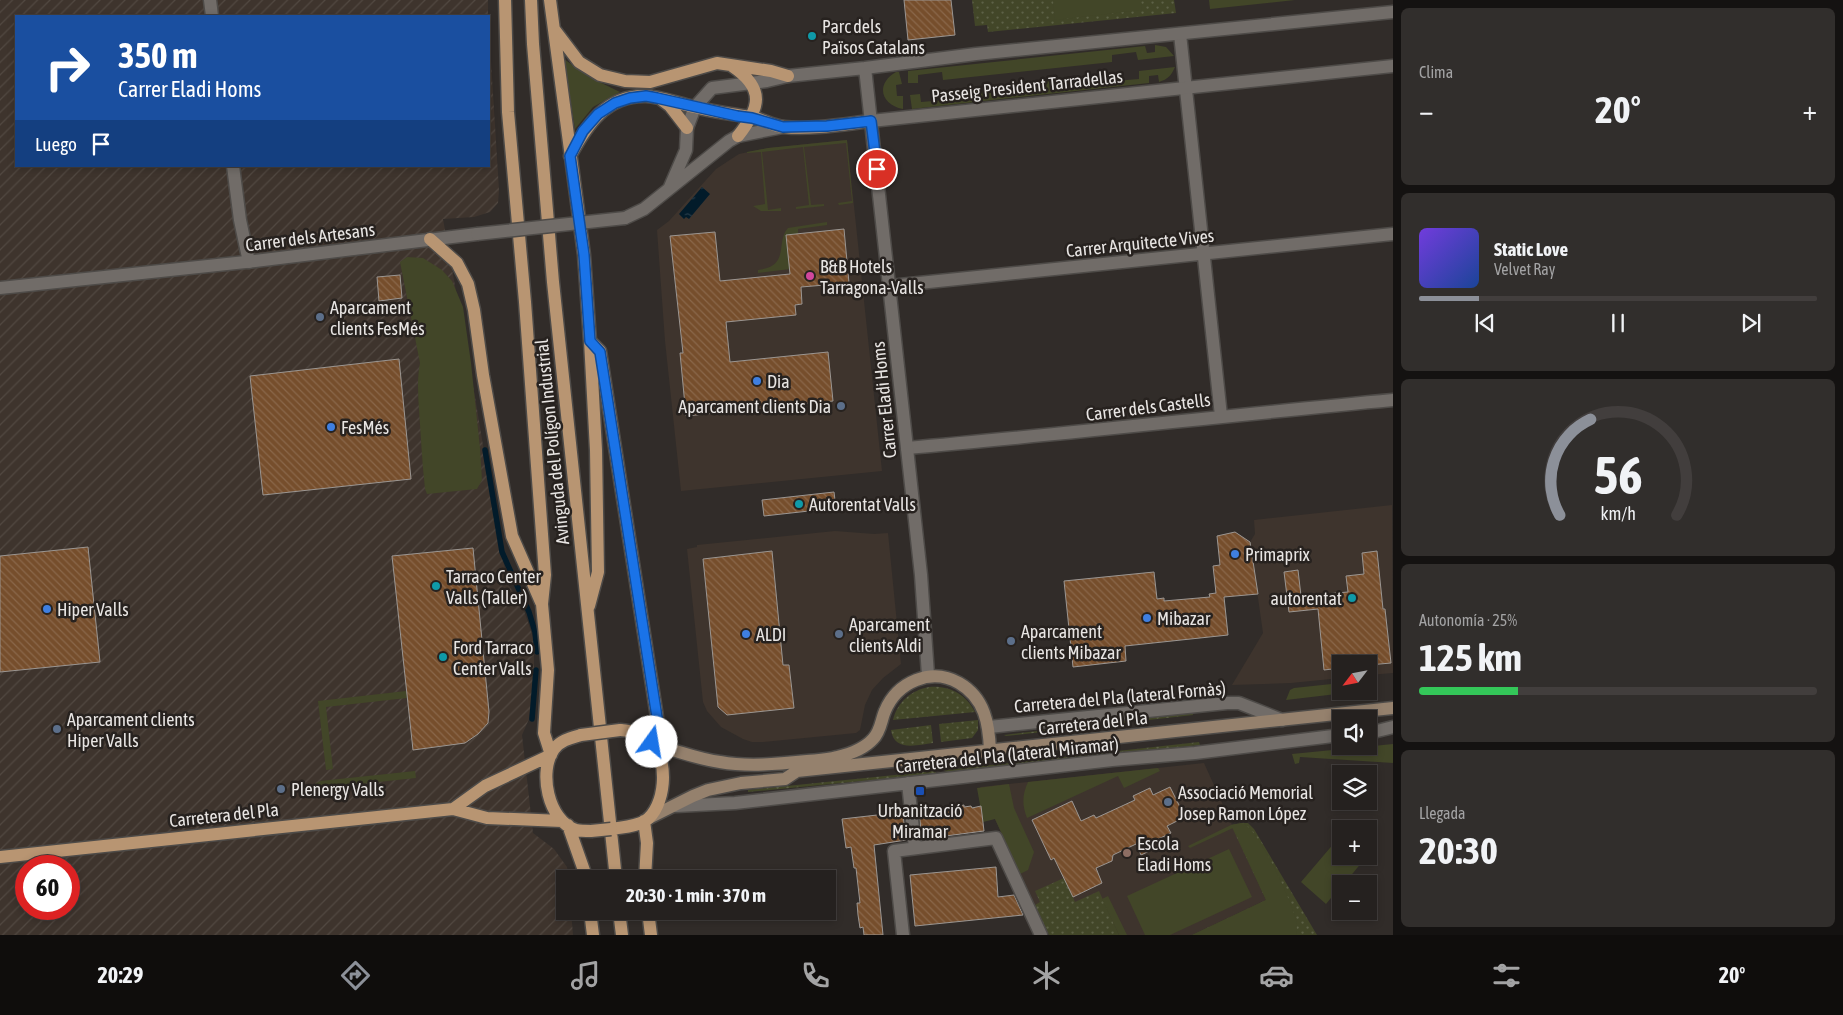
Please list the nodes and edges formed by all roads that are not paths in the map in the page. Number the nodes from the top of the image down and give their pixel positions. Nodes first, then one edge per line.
1 (210, 0) edge
2 (505, 0) edge
3 (531, 0) edge
4 (550, 0) edge
5 (1393, 12) edge
6 (212, 15) edge
7 (552, 27) junction
8 (1180, 34) junction
9 (731, 65) junction
10 (1393, 66) edge
11 (865, 68) junction
12 (788, 76) junction
13 (752, 84) junction
14 (1186, 88) junction
15 (657, 98) junction
16 (695, 107) junction
17 (752, 118) junction
18 (871, 121) junction
19 (783, 127) junction
20 (688, 128) junction
21 (738, 136) junction
22 (570, 156) junction
23 (233, 167) edge
24 (670, 187) junction
25 (1393, 234) edge
26 (430, 239) junction
27 (1205, 254) junction
28 (249, 262) junction
29 (890, 286) junction
30 (0, 288) edge
31 (590, 341) junction
32 (1393, 400) edge
33 (1221, 416) junction
34 (907, 448) junction
35 (542, 604) junction
36 (587, 615) junction
37 (928, 675) junction
38 (1393, 708) edge
39 (1282, 720) junction
40 (989, 727) junction
41 (1393, 727) edge
42 (1377, 731) edge
43 (1332, 736) edge
44 (653, 744) junction
45 (990, 751) junction
46 (551, 755) junction
47 (785, 763) junction
48 (796, 772) junction
49 (908, 783) junction
50 (676, 806) junction
51 (453, 809) junction
52 (647, 820) junction
53 (565, 823) junction
54 (915, 848) junction
55 (0, 856) edge
56 (583, 870) edge
57 (615, 870) edge
58 (645, 870) edge
59 (591, 920) edge
60 (620, 920) edge
61 (649, 920) edge
62 (593, 935) edge
63 (622, 935) edge
64 (651, 935) edge
65 (904, 935) edge
66 (1041, 935) edge

1 - 6 street
2 - 35 main road
3 - 36 main road, Avinguda del Polígon Industrial
4 - 7 main road
5 - 8 street, Passeig President Tarradellas
7 - 9 main road
7 - 22 main road
8 - 11 street, Passeig President Tarradellas
8 - 14 street
9 - 12 main road
9 - 13 main road
10 - 14 street, Passeig President Tarradellas
11 - 12 street, Passeig President Tarradellas
11 - 18 street, Carrer Eladi Homs
12 - 13 street, Passeig President Tarradellas
13 - 16 street, Passeig President Tarradellas
13 - 17 main road
14 - 18 street, Passeig President Tarradellas
14 - 27 street
15 - 16 main road
15 - 20 main road
15 - 22 main road
16 - 17 main road
16 - 20 street
17 - 19 main road
17 - 21 main road
18 - 19 main road
18 - 29 street, Carrer Eladi Homs
19 - 21 street
20 - 24 street
21 - 24 street
22 - 31 main road
23 - 28 street
24 - 26 street, Carrer dels Artesans, bridge
25 - 27 street, Carrer Arquitecte Vives
26 - 28 street, Carrer dels Artesans
26 - 35 main road
27 - 29 street, Carrer Arquitecte Vives
27 - 33 street
28 - 30 street, Carrer dels Artesans
29 - 34 street, Carrer Eladi Homs
31 - 36 main road
31 - 44 main road
32 - 33 street, Carrer dels Castells
33 - 34 street, Carrer dels Castells
34 - 37 street, Carrer Eladi Homs
35 - 46 main road
36 - 57 main road, Avinguda del Polígon Industrial
37 - 40 main road
37 - 47 main road
38 - 39 main road, Carretera del Pla
39 - 40 street, Carretera del Pla (lateral Fornàs)
39 - 45 main road, Carretera del Pla
40 - 45 main road
41 - 42 street
43 - 49 street, Carretera del Pla (lateral Miramar)
44 - 46 main road, bridge
44 - 47 main road
44 - 52 main road
45 - 48 main road, Carretera del Pla
46 - 51 main road
46 - 53 main road
47 - 48 main road
48 - 50 main road, Carretera del Pla
49 - 50 street, Carretera del Pla (lateral Miramar)
49 - 54 street
50 - 52 main road, Carretera del Pla
51 - 53 main road
51 - 55 main road, Carretera del Pla
52 - 53 main road, bridge
52 - 58 main road
53 - 56 main road
54 - 65 street
54 - 66 street
59 - 62 main road
60 - 63 main road
61 - 64 main road

